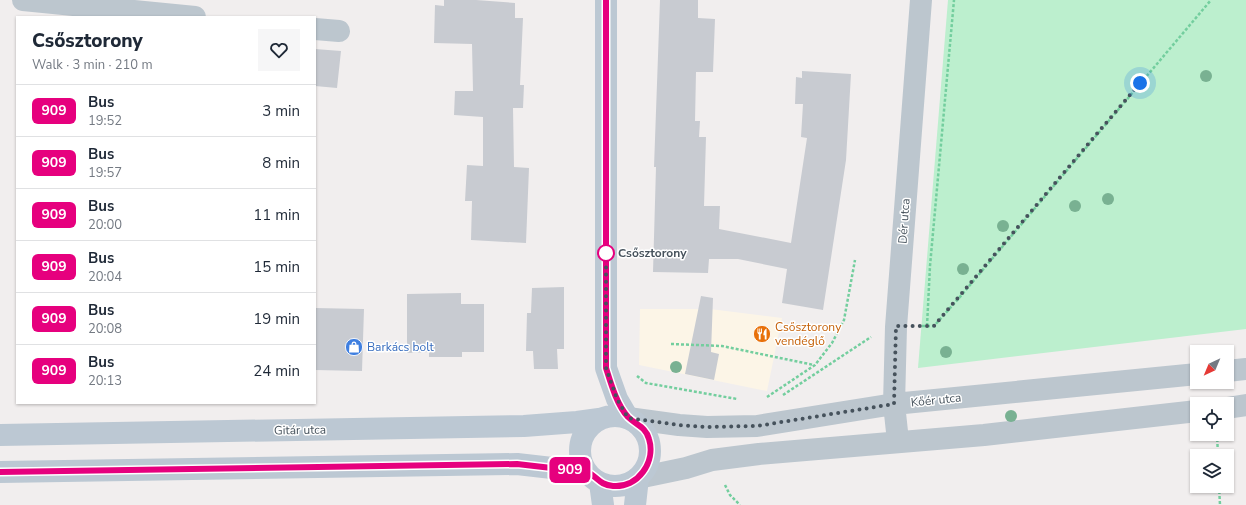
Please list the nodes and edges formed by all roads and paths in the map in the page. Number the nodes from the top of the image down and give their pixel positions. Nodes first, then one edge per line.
1 (23, 0) edge
2 (606, 0) edge
3 (921, 0) edge
4 (954, 0) edge
5 (1210, 0) edge
6 (160, 7) edge
7 (192, 16) edge
8 (316, 29) edge
9 (339, 31) dead end
10 (855, 260) dead end
11 (896, 326) junction
12 (927, 326) junction
13 (671, 344) dead end
14 (815, 365) junction
15 (1246, 369) edge
16 (1234, 370) edge
17 (633, 373) dead end
18 (1190, 375) edge
19 (761, 398) dead end
20 (777, 399) dead end
21 (741, 400) dead end
22 (894, 404) junction
23 (1246, 405) edge
24 (1234, 407) edge
25 (1190, 412) edge
26 (628, 418) junction
27 (599, 419) junction
28 (0, 435) edge
29 (898, 442) junction
30 (0, 472) edge
31 (594, 478) junction
32 (638, 478) junction
33 (1219, 493) edge
34 (603, 505) edge
35 (635, 505) edge
36 (1220, 505) edge

1 - 6 street
2 - 26 street
3 - 11 street, Dér utca
4 - 12 path
5 - 12 path
6 - 7 street
8 - 9 street
10 - 14 path
11 - 12 path
11 - 20 path
11 - 22 street, Dér utca
13 - 14 path
14 - 19 path
15 - 16 street
17 - 21 path
18 - 22 street, Kőér utca
22 - 26 street, Kőér utca
22 - 29 street, Dér utca
23 - 24 street
25 - 29 street
26 - 27 street
26 - 32 street
27 - 28 street, Gitár utca
27 - 31 street
29 - 32 street
30 - 31 street
31 - 32 street
31 - 34 street
32 - 35 street
33 - 36 path

